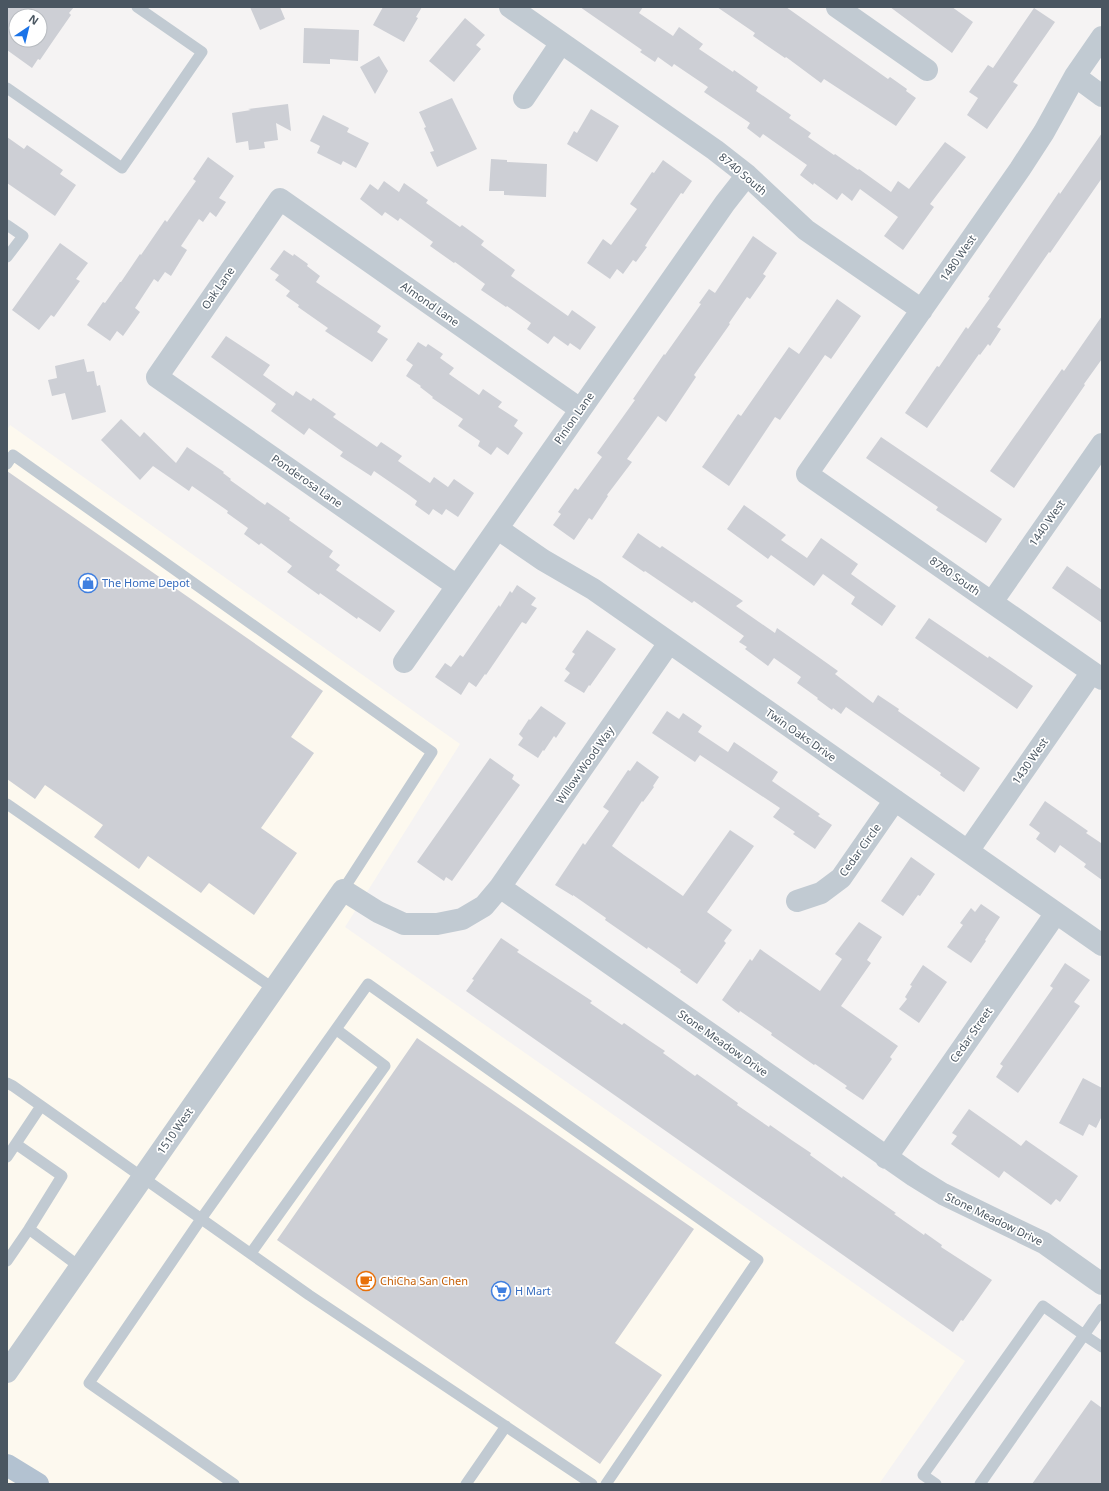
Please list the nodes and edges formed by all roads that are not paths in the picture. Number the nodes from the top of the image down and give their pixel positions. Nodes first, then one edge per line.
1 (137, 7) edge
2 (510, 7) edge
3 (848, 10) edge
4 (1102, 37) edge
5 (562, 43) junction
6 (926, 70) dead end
7 (1074, 76) junction
8 (7, 88) edge
9 (1102, 96) edge
10 (524, 98) dead end
11 (747, 175) junction
12 (280, 199) joint
13 (7, 225) edge
14 (7, 257) edge
15 (922, 310) junction
16 (157, 377) joint
17 (580, 409) junction
18 (1102, 444) edge
19 (7, 464) edge
20 (807, 474) joint
21 (498, 529) junction
22 (457, 586) junction
23 (992, 602) junction
24 (669, 643) junction
25 (404, 662) dead end
26 (1097, 675) edge
27 (895, 800) junction
28 (7, 804) edge
29 (968, 851) junction
30 (500, 887) junction
31 (344, 890) junction
32 (797, 901) dead end
33 (1056, 913) junction
34 (1102, 945) edge
35 (274, 989) junction
36 (337, 1030) junction
37 (7, 1083) edge
38 (41, 1106) junction
39 (16, 1144) junction
40 (7, 1156) edge
41 (886, 1158) junction
42 (142, 1178) junction
43 (201, 1219) junction
44 (29, 1229) junction
45 (251, 1254) junction
46 (7, 1261) edge
47 (80, 1267) junction
48 (1102, 1284) edge
49 (1102, 1309) edge
50 (1084, 1334) junction
51 (1102, 1348) edge
52 (7, 1372) edge
53 (506, 1426) junction
54 (7, 1465) edge
55 (38, 1484) edge
56 (234, 1484) edge
57 (466, 1484) edge
58 (592, 1484) edge
59 (606, 1484) edge
60 (936, 1484) edge
61 (980, 1484) edge

1 - 8 lane
2 - 5 street, 8740 South
3 - 6 street
4 - 7 street, 1480 West
5 - 10 street
5 - 11 street, 8740 South
7 - 9 street
7 - 15 street, 1480 West
11 - 15 street, 8740 South
11 - 17 street, Pinion Lane
12 - 16 street, Oak Lane
12 - 17 street, Almond Lane
13 - 14 lane
15 - 20 street, 1480 West
16 - 22 street, Ponderosa Lane
17 - 21 street, Pinion Lane
18 - 23 street, 1440 West
19 - 31 lane
20 - 23 street, 8780 South
21 - 22 street, Pinion Lane
21 - 24 street, Twin Oaks Drive
22 - 25 street, Pinion Lane
23 - 26 street, 8780 South
24 - 27 street, Twin Oaks Drive
24 - 30 street, Willow Wood Way
26 - 29 street, 1430 West
27 - 29 street, Twin Oaks Drive
27 - 32 street, Cedar Circle
28 - 35 lane
29 - 33 street, Twin Oaks Drive
30 - 31 street
30 - 41 street, Stone Meadow Drive
31 - 35 street, 1510 West
33 - 34 street, Twin Oaks Drive
33 - 41 street, Cedar Street
35 - 42 street, 1510 West
36 - 43 lane
36 - 45 lane
36 - 59 lane
37 - 38 lane
38 - 39 lane
38 - 42 lane
39 - 40 lane
39 - 44 lane
41 - 48 street, Stone Meadow Drive
42 - 43 lane
42 - 47 street, 1510 West
43 - 45 lane
43 - 56 lane
44 - 46 lane
44 - 47 lane
45 - 53 lane
47 - 52 street, 1510 West
49 - 50 lane
50 - 51 lane
50 - 60 lane
50 - 61 lane
53 - 57 lane
53 - 58 lane
54 - 55 main road

